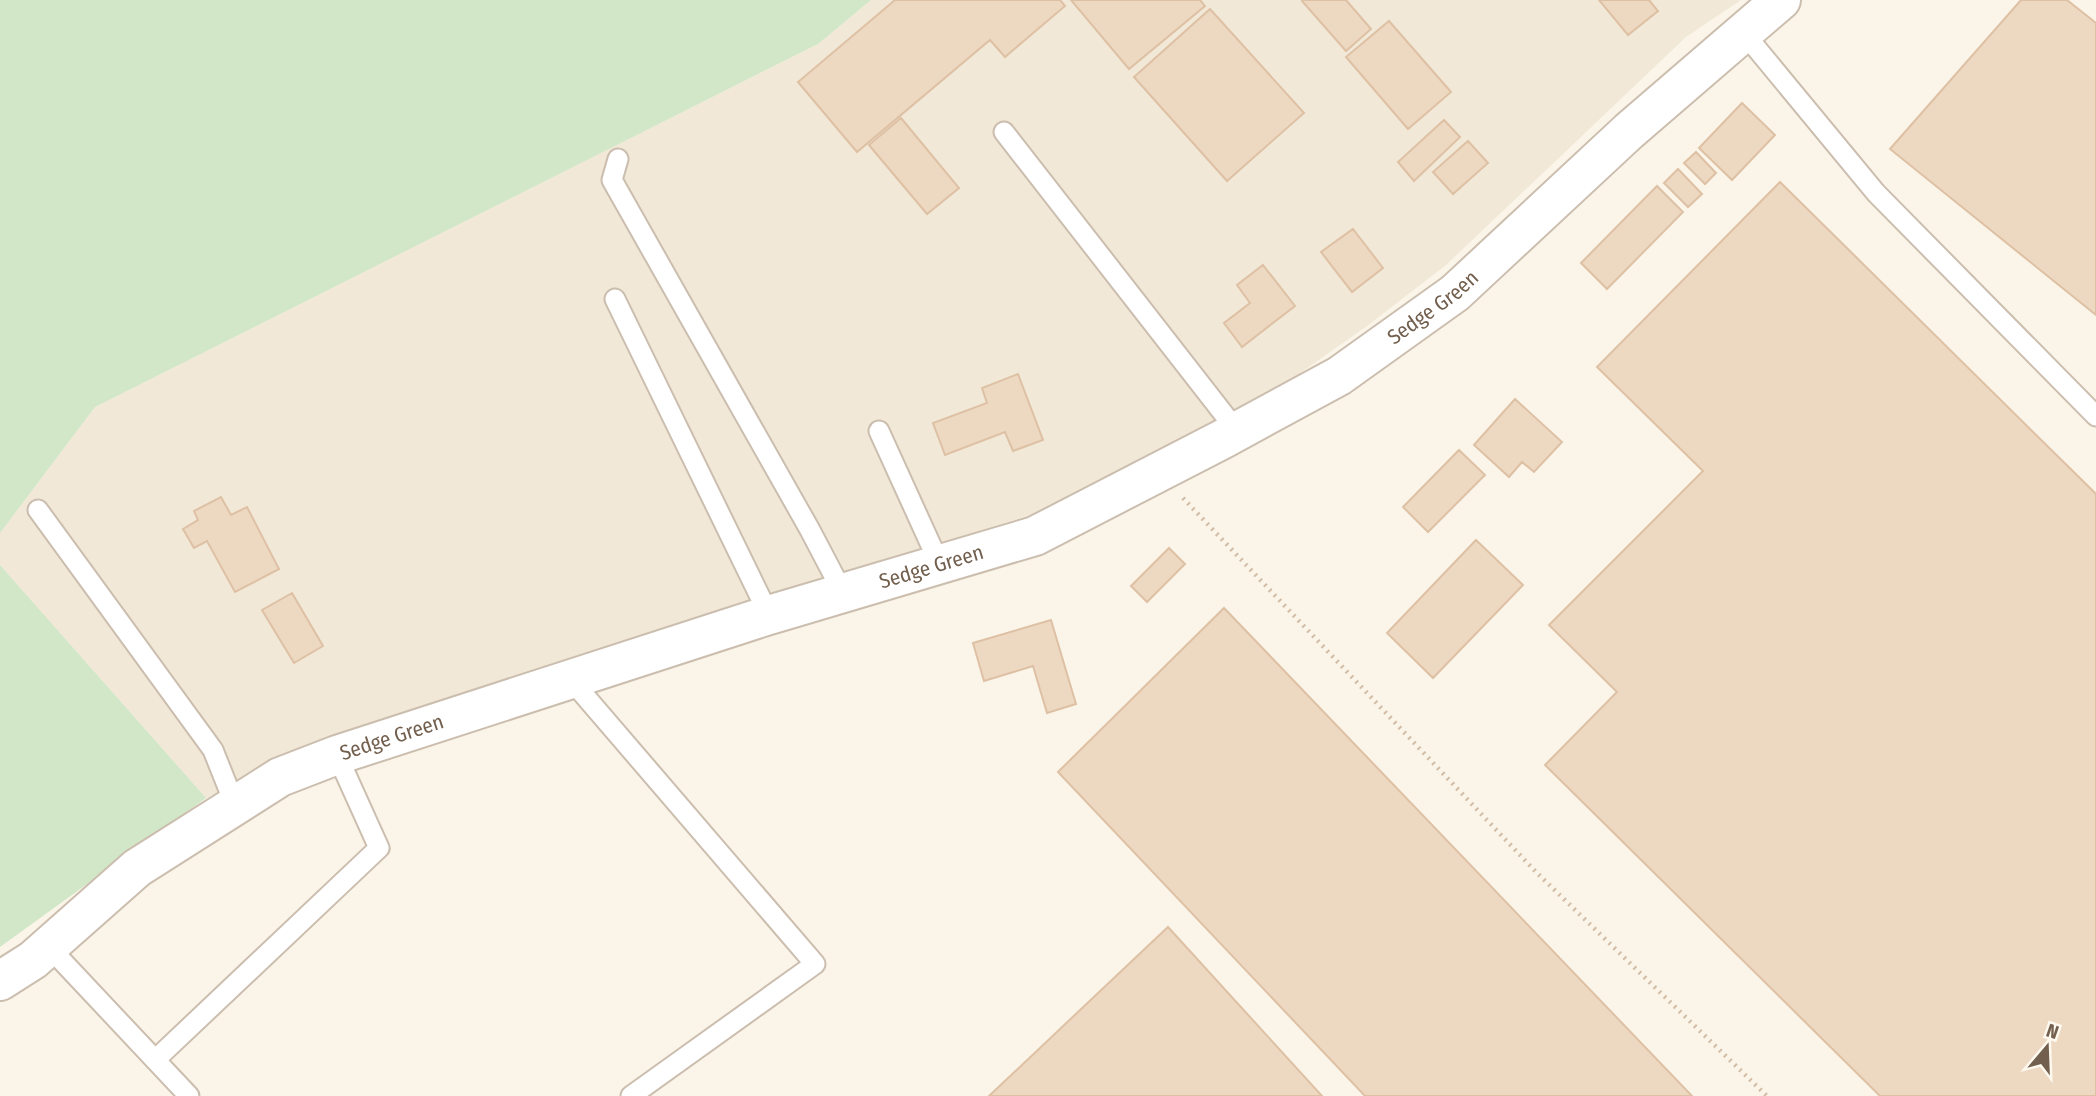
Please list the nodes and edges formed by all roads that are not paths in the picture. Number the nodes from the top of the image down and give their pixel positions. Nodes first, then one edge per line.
1 (1781, 0) edge
2 (1743, 32) junction
3 (1004, 132) dead end
4 (618, 159) dead end
5 (615, 299) dead end
6 (2096, 416) edge
7 (879, 431) dead end
8 (1237, 431) junction
9 (38, 510) dead end
10 (940, 565) junction
11 (843, 593) junction
12 (769, 615) junction
13 (572, 681) junction
14 (337, 755) junction
15 (235, 806) junction
16 (47, 946) junction
17 (0, 981) edge
18 (155, 1060) junction
19 (189, 1096) edge
20 (631, 1096) edge

1 - 2 street, Sedge Green
2 - 6 lane
2 - 8 street, Sedge Green
3 - 8 lane
4 - 11 lane
5 - 12 lane
7 - 10 lane
8 - 10 street, Sedge Green
9 - 15 lane
10 - 11 street, Sedge Green
11 - 12 street, Sedge Green
12 - 13 street, Sedge Green
13 - 14 street, Sedge Green
13 - 20 lane
14 - 15 street, Sedge Green
14 - 18 lane
15 - 16 street, Sedge Green
16 - 17 street, Sedge Green
16 - 18 lane
18 - 19 lane

